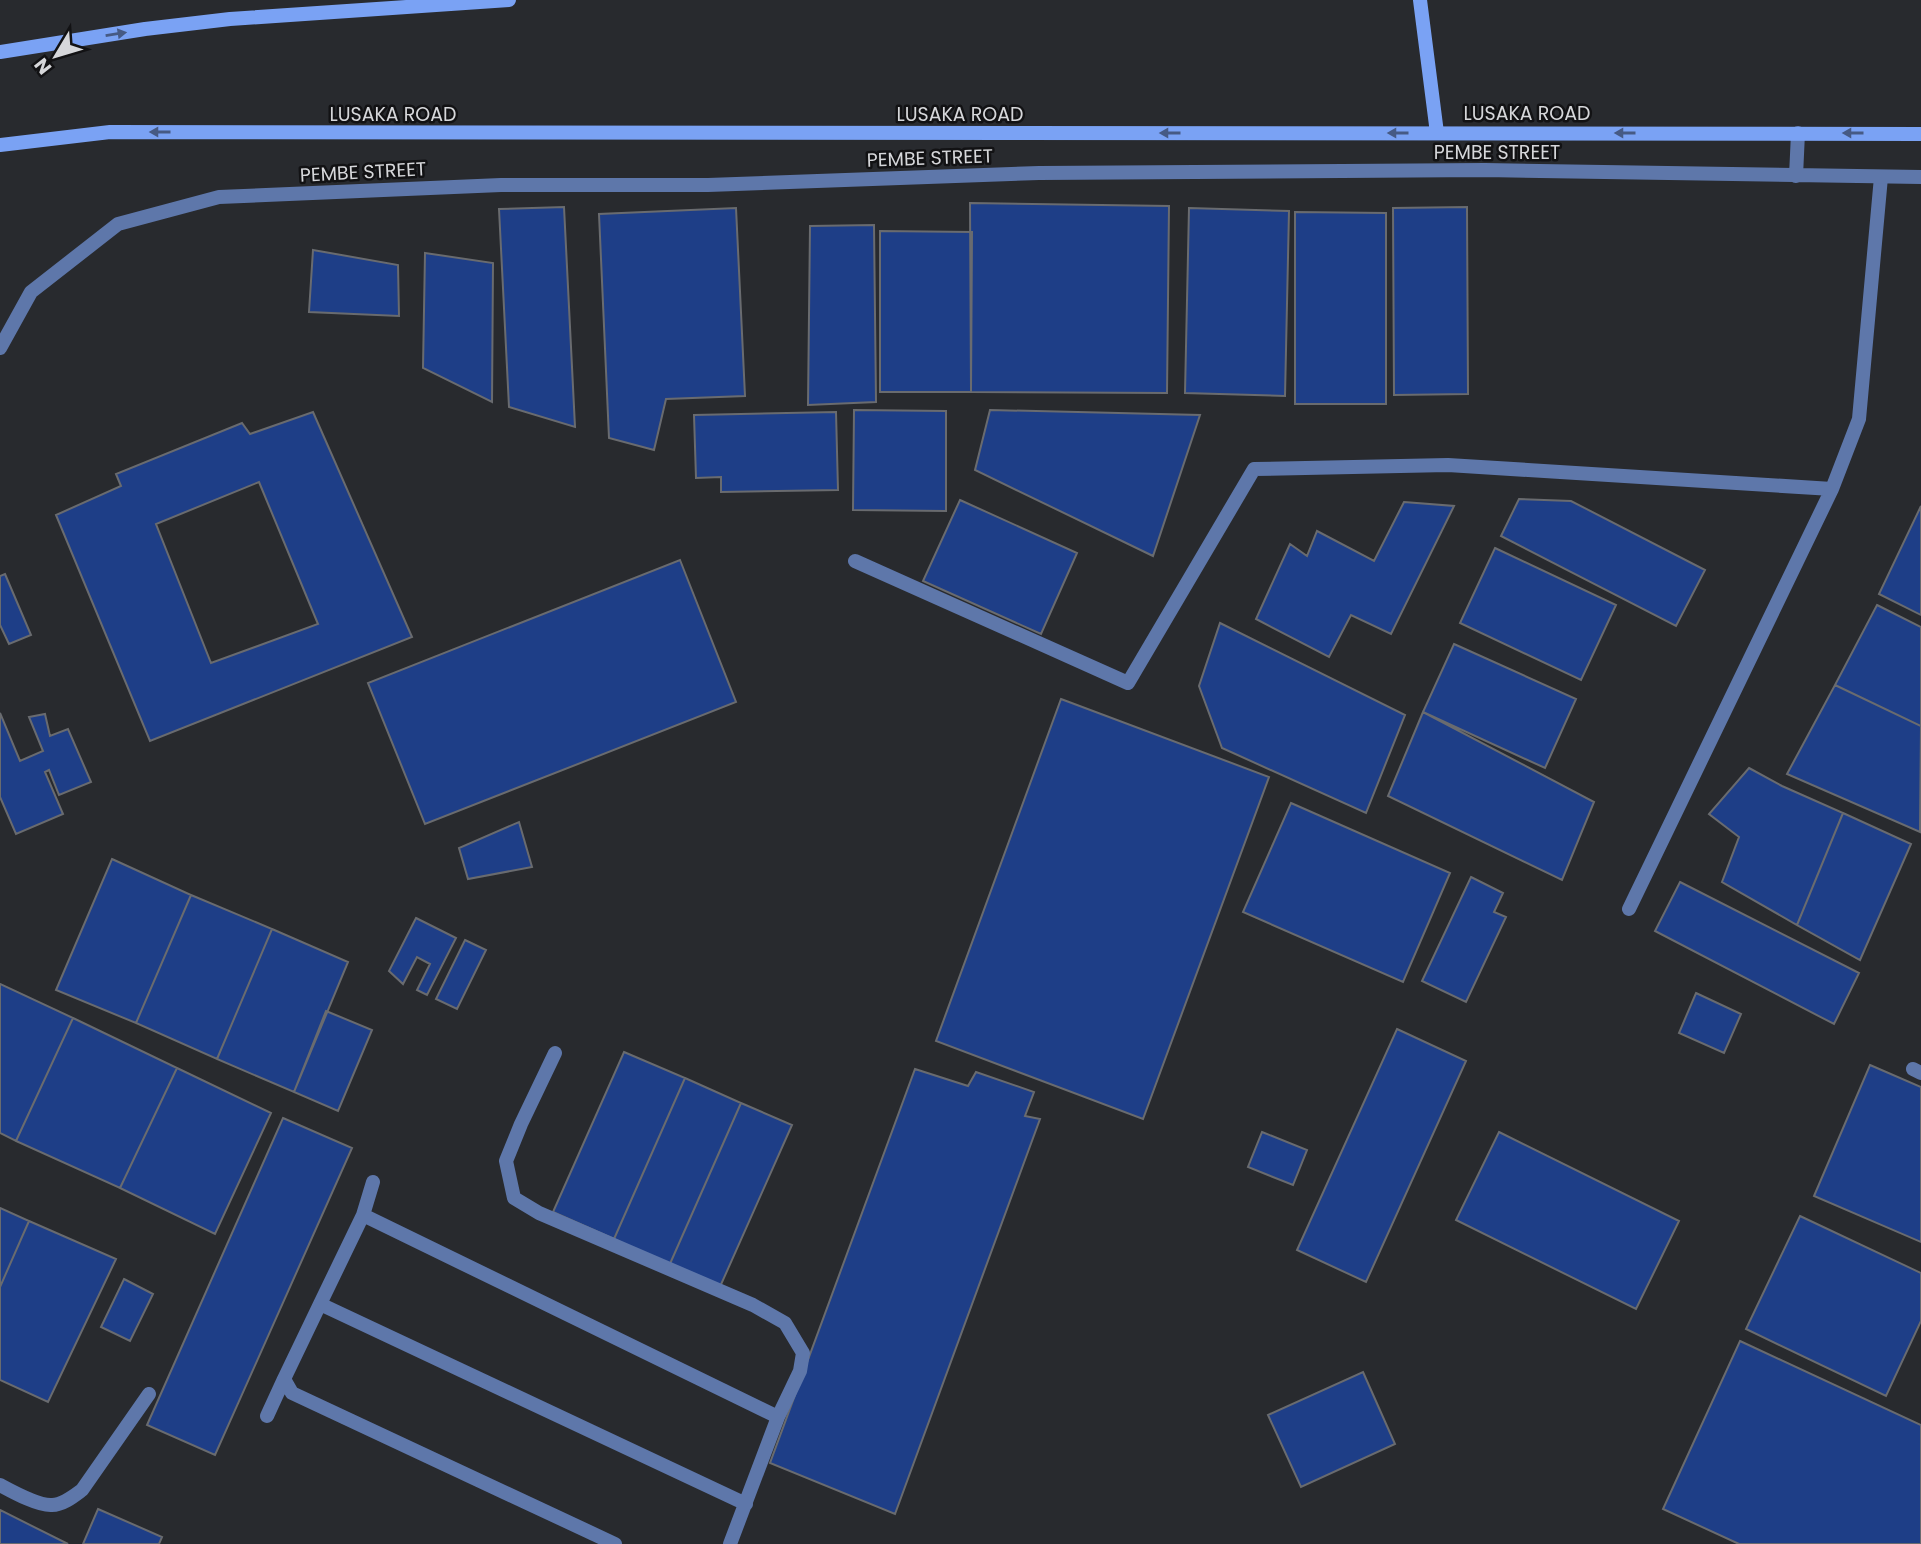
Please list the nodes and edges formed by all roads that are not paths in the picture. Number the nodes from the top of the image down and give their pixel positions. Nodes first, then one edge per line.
1 (509, 0) edge
2 (1420, 0) edge
3 (0, 52) edge
4 (1437, 133) junction
5 (1798, 133) junction
6 (1921, 134) edge
7 (0, 145) edge
8 (1796, 176) junction
9 (1881, 177) junction
10 (1921, 177) edge
11 (0, 348) edge
12 (1832, 489) junction
13 (855, 561) dead end
14 (1629, 909) dead end
15 (555, 1054) dead end
16 (373, 1182) dead end
17 (363, 1215) junction
18 (320, 1304) junction
19 (284, 1379) junction
20 (149, 1394) dead end
21 (267, 1416) dead end
22 (778, 1417) junction
23 (0, 1485) edge
24 (746, 1504) junction
25 (615, 1544) edge
26 (730, 1544) edge

3 -> 1 main road
2 - 4 main road
5 -> 4 main road, LUSAKA ROAD
4 -> 7 main road, LUSAKA ROAD
6 -> 5 main road, LUSAKA ROAD
5 - 8 street
8 - 9 street, PEMBE STREET
8 - 11 street, PEMBE STREET
9 - 10 street, PEMBE STREET
9 - 12 street
12 - 13 street
12 - 14 street
15 - 22 street
16 - 17 street
17 - 18 street
17 - 22 street
18 - 19 street
18 - 24 street
19 - 21 street
19 - 25 street
20 - 23 street
22 - 24 street
24 - 26 street

